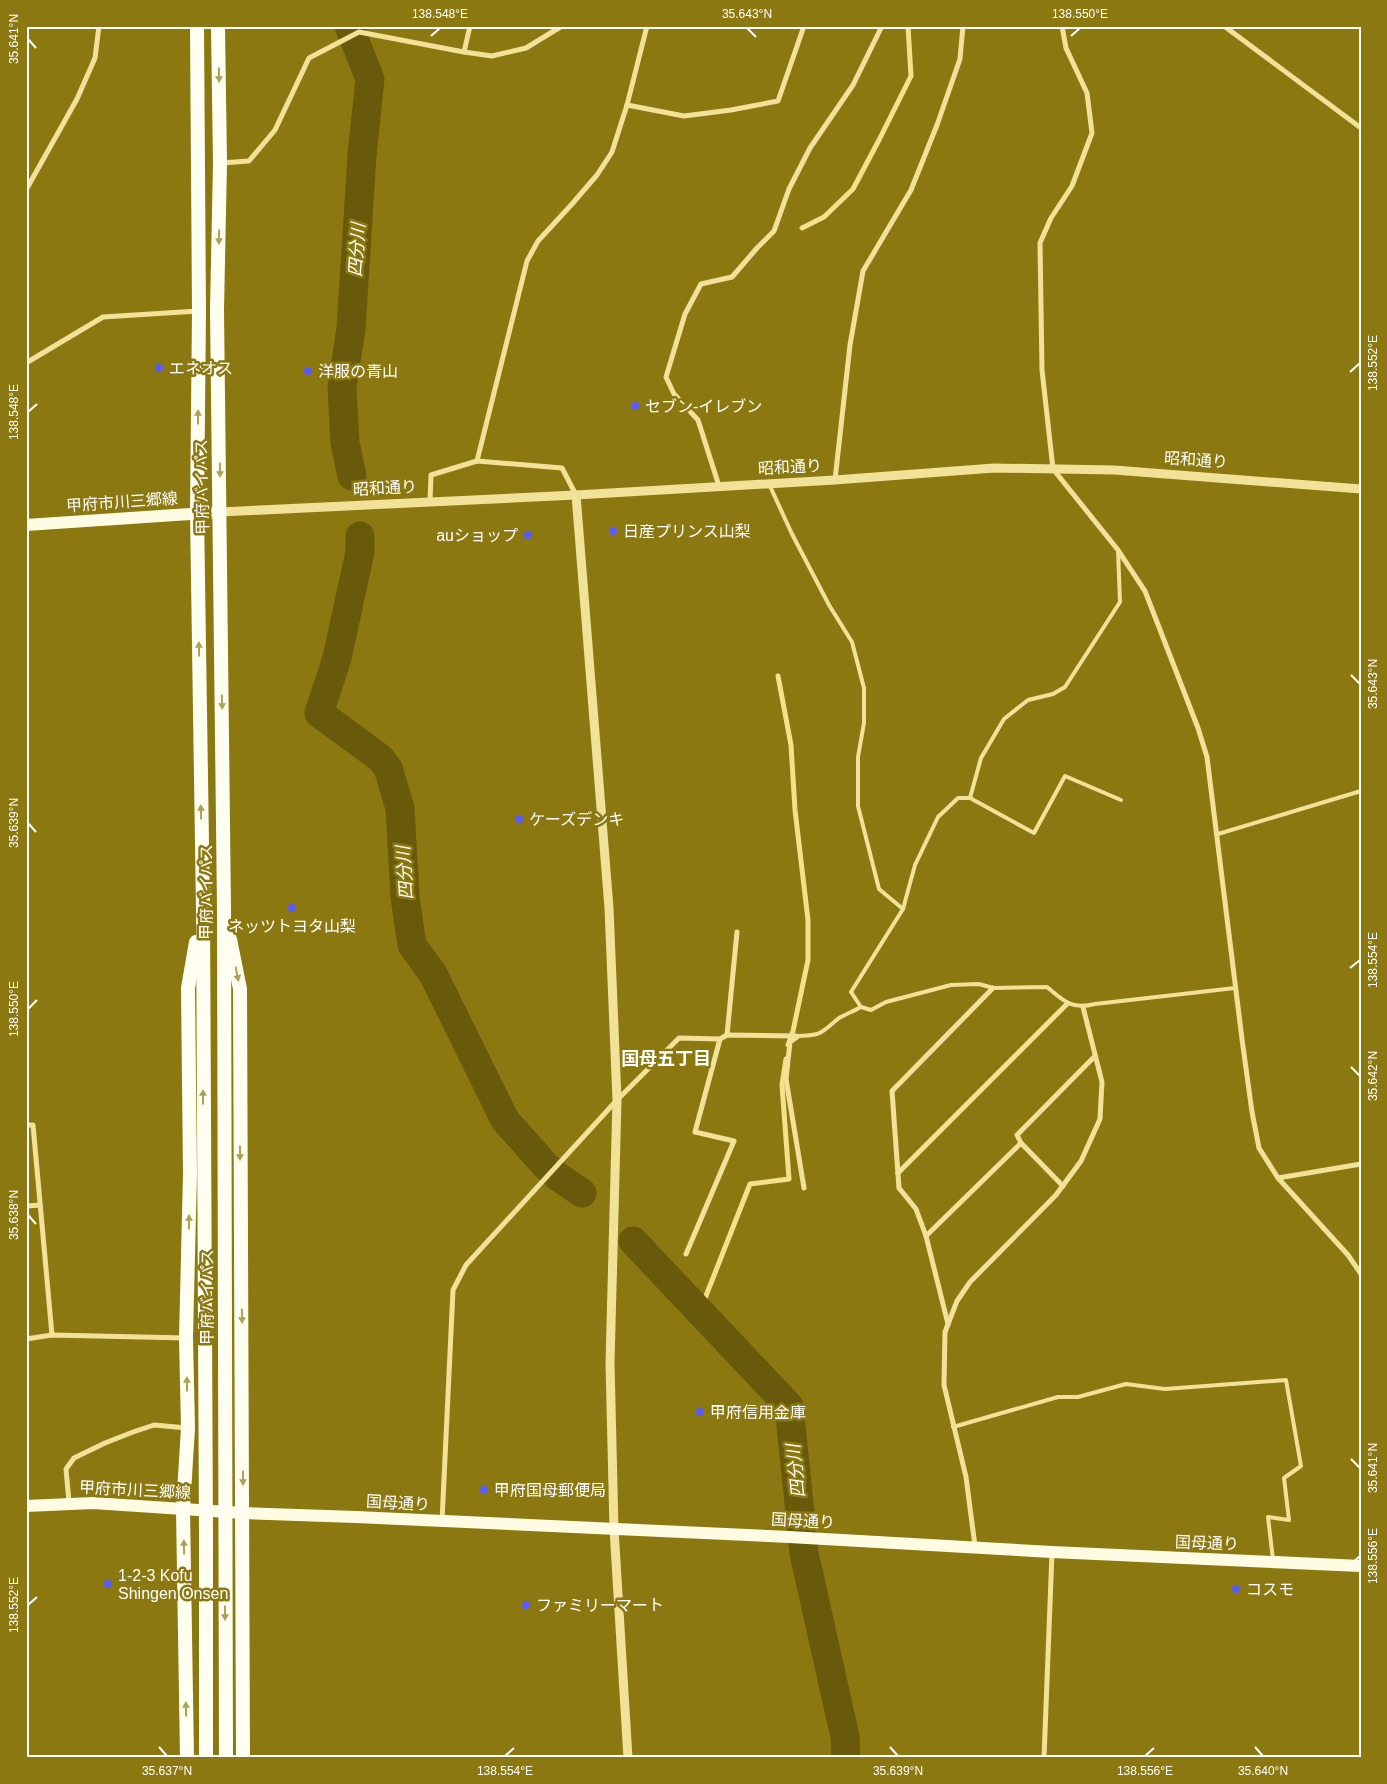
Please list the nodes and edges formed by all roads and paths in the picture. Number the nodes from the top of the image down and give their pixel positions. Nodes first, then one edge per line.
1 (98, 26) edge
2 (197, 26) edge
3 (218, 26) edge
4 (470, 26) edge
5 (562, 26) edge
6 (646, 26) edge
7 (804, 26) edge
8 (882, 26) edge
9 (964, 26) edge
10 (1062, 26) edge
11 (1224, 26) edge
12 (464, 52) junction
13 (627, 105) junction
14 (1361, 128) edge
15 (220, 163) junction
16 (26, 190) edge
17 (199, 311) junction
18 (26, 363) edge
19 (477, 461) junction
20 (1054, 469) junction
21 (835, 480) junction
22 (769, 484) junction
23 (719, 486) junction
24 (1361, 489) edge
25 (576, 495) junction
26 (430, 501) junction
27 (220, 512) junction
28 (197, 513) junction
29 (26, 525) edge
30 (1118, 550) junction
31 (1361, 790) edge
32 (970, 798) junction
33 (1121, 800) dead end
34 (1218, 834) junction
35 (224, 908) junction
36 (202, 909) junction
37 (903, 909) junction
38 (737, 932) dead end
39 (993, 988) junction
40 (1235, 988) junction
41 (1067, 1004) junction
42 (861, 1007) junction
43 (1083, 1007) junction
44 (727, 1035) junction
45 (797, 1036) junction
46 (720, 1039) junction
47 (1095, 1056) junction
48 (616, 1100) junction
49 (26, 1125) edge
50 (1021, 1143) junction
51 (1361, 1164) edge
52 (898, 1173) junction
53 (1278, 1178) junction
54 (1063, 1186) junction
55 (804, 1188) dead end
56 (40, 1205) junction
57 (26, 1206) edge
58 (926, 1236) junction
59 (686, 1254) dead end
60 (1361, 1274) edge
61 (948, 1325) junction
62 (52, 1335) junction
63 (186, 1338) junction
64 (26, 1339) edge
65 (953, 1427) junction
66 (188, 1428) junction
67 (68, 1503) junction
68 (26, 1506) edge
69 (184, 1509) junction
70 (243, 1514) junction
71 (442, 1521) junction
72 (614, 1529) junction
73 (975, 1546) junction
74 (1052, 1552) junction
75 (1273, 1562) junction
76 (1361, 1566) edge
77 (187, 1758) edge
78 (206, 1758) edge
79 (226, 1758) edge
80 (243, 1758) edge
81 (628, 1758) edge
82 (1044, 1758) edge

1 - 16 street
2 - 17 highway, 甲府バイパス
3 -> 15 highway, 甲府バイパス
4 - 12 street
5 - 12 street
6 - 13 street
7 - 13 street
8 - 23 street
9 - 21 street
10 - 20 street
11 - 14 street
12 - 15 street
13 - 19 street
15 -> 27 highway, 甲府バイパス
17 - 18 street
28 -> 17 highway, 甲府バイパス
19 - 25 street
19 - 26 street
20 - 21 street, 昭和通り
20 - 24 street, 昭和通り
20 - 30 street
21 - 22 street, 昭和通り
22 - 23 street, 昭和通り
22 - 37 lane
23 - 25 street, 昭和通り
25 - 26 street, 昭和通り
25 - 48 street
26 - 27 street, 昭和通り
27 - 28 main road, 甲府市川三郷線
27 -> 35 highway, 甲府バイパス
28 - 29 main road, 甲府市川三郷線
36 -> 28 highway, 甲府バイパス
30 - 32 lane
30 - 34 street
31 - 34 lane
32 - 33 lane
32 - 37 lane
34 - 40 street
35 -> 70 highway
35 -> 79 highway, 甲府バイパス
63 -> 36 highway
78 -> 36 highway, 甲府バイパス
37 - 42 lane
38 - 44 street
39 - 41 lane
39 - 42 lane
39 - 52 street
40 - 43 lane
40 - 53 street
41 - 43 lane
41 - 52 street
42 - 45 lane
43 - 47 street
44 - 45 street
44 - 46 street
45 - 55 street
46 - 48 street
46 - 59 street
47 - 50 street
47 - 54 street
48 - 71 street
48 - 72 street
49 - 56 street
50 - 54 street
50 - 58 street
51 - 53 street
52 - 58 street
53 - 60 street
54 - 61 street
56 - 57 street
56 - 62 street
58 - 61 street
61 - 65 street
62 - 63 street
62 - 64 street
66 -> 63 highway
65 - 73 street
65 - 75 lane
66 - 67 street
66 - 69 highway
67 - 68 main road, 甲府市川三郷線
67 - 69 main road, 甲府市川三郷線
69 - 70 main road, 甲府市川三郷線
77 -> 69 highway
70 - 71 main road, 国母通り
70 - 80 highway
71 - 72 main road, 国母通り
72 - 73 main road, 国母通り
72 - 81 street
73 - 74 main road, 国母通り
74 - 75 main road, 国母通り
74 - 82 street
75 - 76 main road, 国母通り

